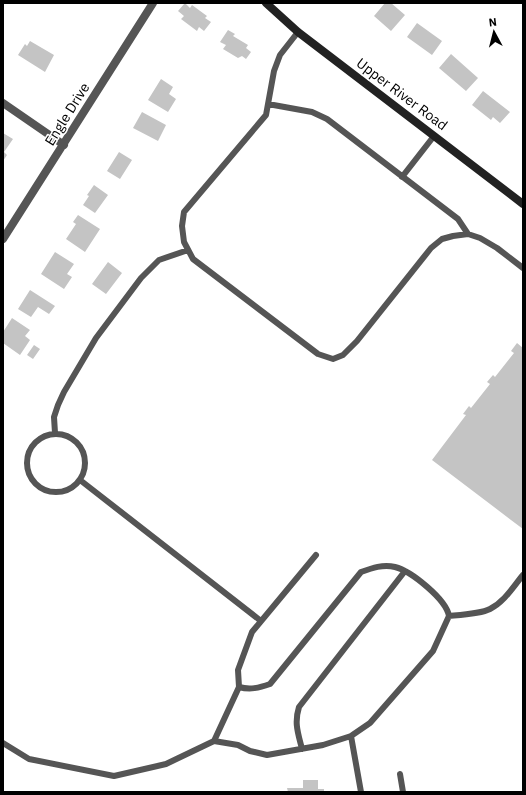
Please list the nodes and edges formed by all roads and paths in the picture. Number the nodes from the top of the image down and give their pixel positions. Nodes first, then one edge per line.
1 (153, 3) edge
2 (266, 3) edge
3 (298, 32) junction
4 (3, 103) edge
5 (268, 104) junction
6 (434, 136) junction
7 (64, 145) junction
8 (402, 177) junction
9 (523, 204) edge
10 (468, 234) junction
11 (3, 239) edge
12 (188, 250) junction
13 (523, 268) edge
14 (55, 433) junction
15 (80, 480) junction
16 (316, 555) dead end
17 (405, 571) junction
18 (523, 575) edge
19 (449, 616) junction
20 (262, 621) junction
21 (239, 687) junction
22 (351, 736) junction
23 (214, 741) junction
24 (3, 743) edge
25 (302, 749) junction
26 (400, 774) dead end
27 (361, 792) edge
28 (404, 792) edge

1 - 7 street, Engle Drive
2 - 3 street, Upper River Road
3 - 5 lane
3 - 6 street, Upper River Road
4 - 7 street
5 - 8 lane
5 - 12 lane
6 - 8 lane
6 - 9 street, Upper River Road
7 - 11 street, Engle Drive
8 - 10 lane
10 - 12 lane
10 - 13 lane
12 - 14 lane
14 - 15 lane
14 - 15 lane
15 - 20 lane
16 - 20 lane
17 - 19 lane
17 - 21 lane
17 - 25 lane
18 - 19 lane
19 - 22 lane
20 - 21 lane
21 - 23 lane
22 - 25 lane
22 - 27 lane
23 - 24 lane
23 - 25 lane
26 - 28 lane

